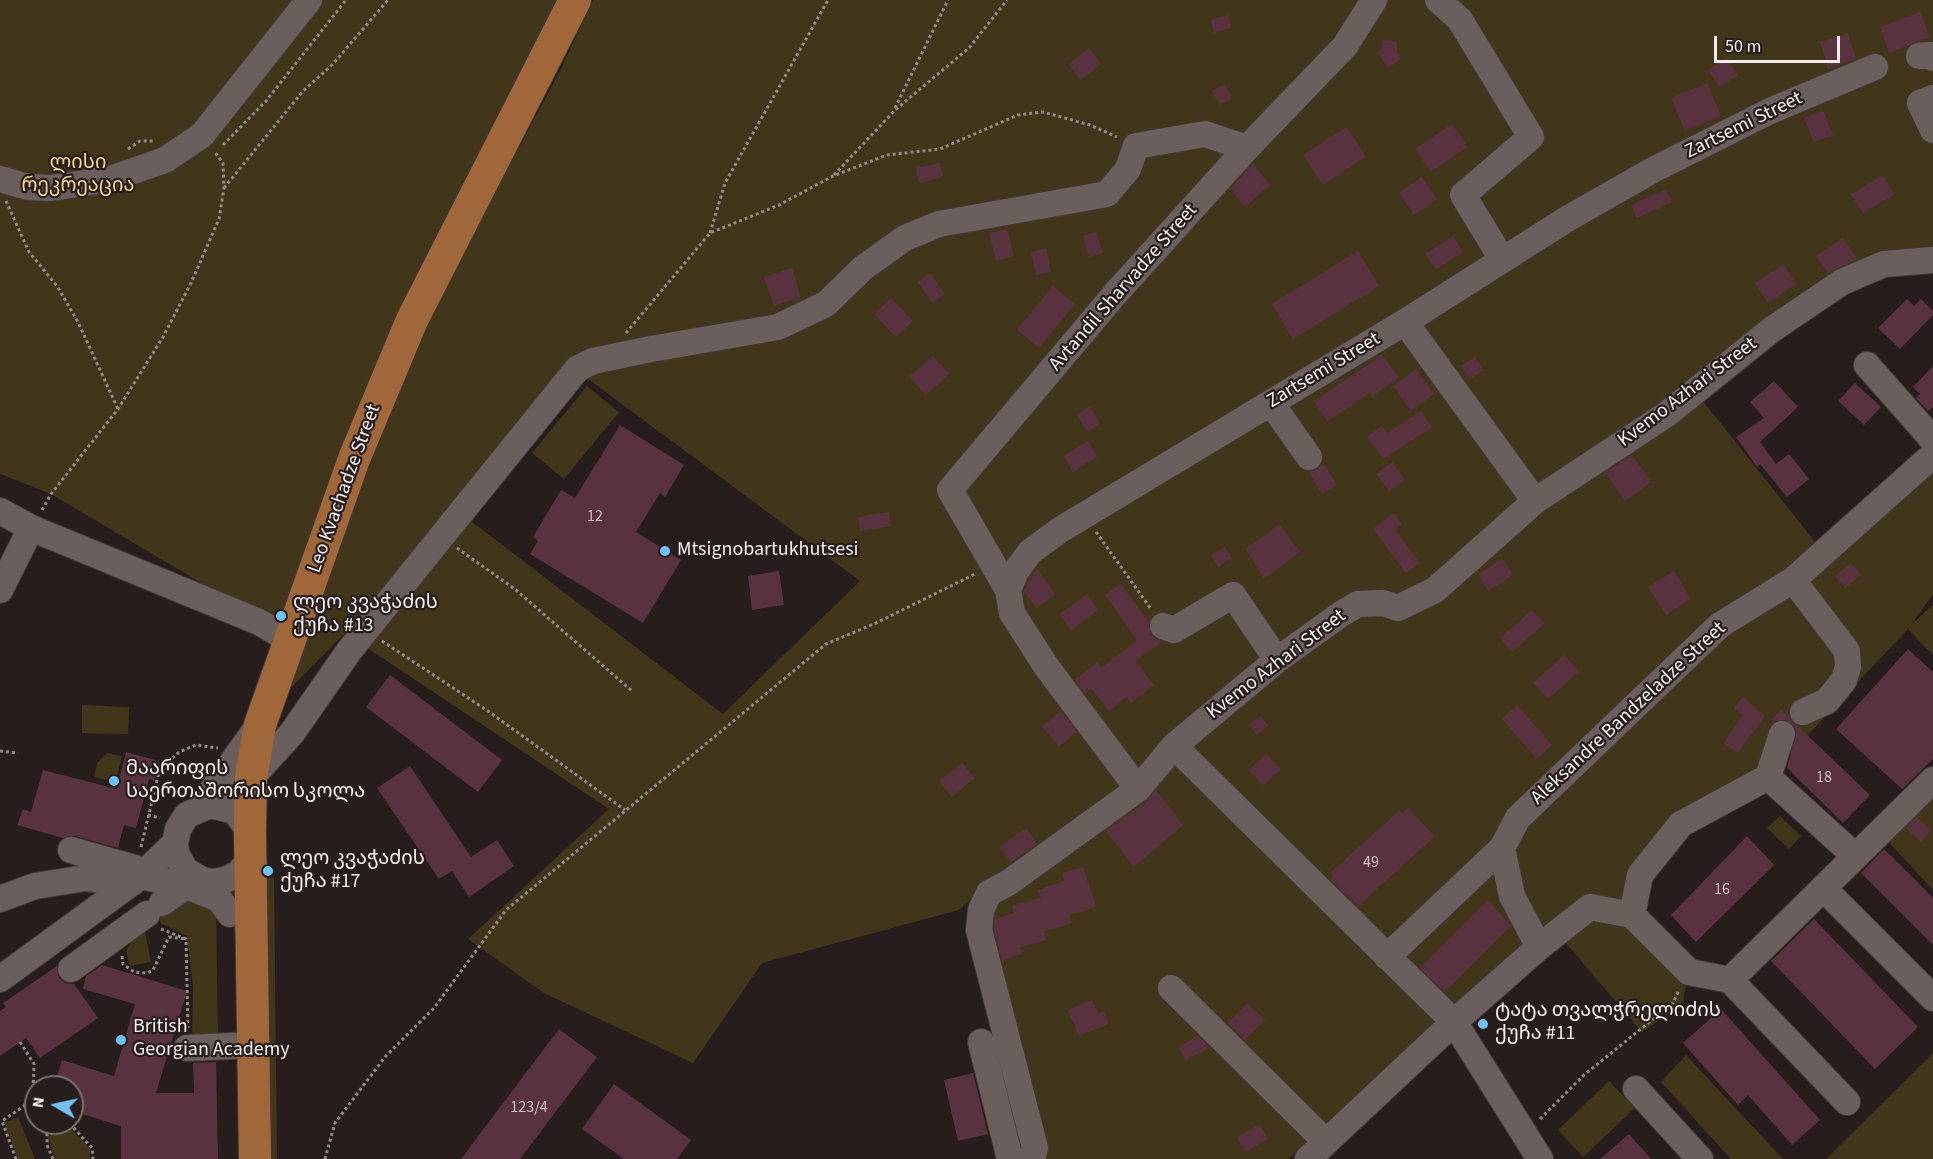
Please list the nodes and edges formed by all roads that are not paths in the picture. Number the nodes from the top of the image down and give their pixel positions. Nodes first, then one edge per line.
1 (309, 0) edge
2 (575, 0) edge
3 (1374, 0) edge
4 (1438, 0) edge
5 (1875, 67) dead end
6 (1929, 95) edge
7 (1933, 130) edge
8 (1247, 148) junction
9 (3, 181) edge
10 (1502, 259) junction
11 (1933, 260) edge
12 (1405, 322) junction
13 (1867, 365) dead end
14 (1271, 403) junction
15 (1933, 441) edge
16 (1933, 456) edge
17 (1309, 457) dead end
18 (1535, 501) junction
19 (0, 512) edge
20 (31, 528) junction
21 (1792, 580) junction
22 (0, 590) edge
23 (1008, 590) junction
24 (1163, 626) road end
25 (290, 640) junction
26 (1277, 660) junction
27 (1803, 712) dead end
28 (260, 725) junction
29 (1782, 734) dead end
30 (1174, 746) junction
31 (1768, 777) junction
32 (251, 778) junction
33 (1933, 780) edge
34 (1138, 789) junction
35 (201, 807) junction
36 (251, 841) junction
37 (175, 843) junction
38 (1502, 848) junction
39 (71, 850) dead end
40 (1855, 856) junction
41 (139, 877) junction
42 (212, 882) junction
43 (186, 886) junction
44 (1823, 888) junction
45 (0, 899) edge
46 (230, 915) dead end
47 (1632, 915) junction
48 (1539, 947) junction
49 (1387, 957) junction
50 (71, 969) dead end
51 (0, 979) edge
52 (1730, 980) junction
53 (1171, 988) dead end
54 (1933, 998) edge
55 (1454, 1022) junction
56 (981, 1042) dead end
57 (252, 1045) junction
58 (187, 1048) road end
59 (1636, 1089) dead end
60 (1847, 1102) dead end
61 (1317, 1150) edge
62 (255, 1159) edge
63 (1010, 1159) edge
64 (1032, 1159) edge
65 (1540, 1159) edge
66 (1700, 1159) edge

1 - 9 street
2 - 25 main road, Leo Kvachadze Street
3 - 8 street, Avtandil Sharvadze Street
4 - 10 street
5 - 10 street, Zartsemi Street
6 - 7 street
8 - 23 street, Avtandil Sharvadze Street
8 - 32 street
10 - 12 street, Zartsemi Street
11 - 18 street, Kvemo Azhari Street
12 - 14 street, Zartsemi Street
12 - 18 street
13 - 15 street
14 - 17 street
14 - 23 street, Zartsemi Street
16 - 21 street, Aleksandre Bandzeladze Street
18 - 26 street, Kvemo Azhari Street
19 - 20 street
20 - 22 street
20 - 25 street
21 - 27 street
21 - 38 street, Aleksandre Bandzeladze Street
23 - 34 street
24 - 26 street
25 - 28 main road, Leo Kvachadze Street
26 - 30 street, Kvemo Azhari Street
28 - 32 main road, Leo Kvachadze Street
28 - 35 street
29 - 31 street
30 - 34 street, Kvemo Azhari Street
30 - 49 street
31 - 40 street
31 - 47 street
32 - 36 main road, Leo Kvachadze Street
33 - 40 street
34 - 64 street, Kvemo Azhari Street
35 - 36 street
35 - 37 street
36 - 42 street
36 - 57 main road, Leo Kvachadze Street
37 - 41 street
37 - 42 street
38 - 48 street
38 - 49 street, Aleksandre Bandzeladze Street
39 - 41 street
40 - 44 street
41 - 43 street
41 - 45 street
41 - 51 street
42 - 43 street
43 - 46 street
43 - 50 street
44 - 52 street
44 - 54 street
47 - 48 street
47 - 52 street
48 - 55 street
49 - 55 street
52 - 60 street
53 - 61 street
55 - 61 street
55 - 65 street
56 - 63 street
57 - 58 street
57 - 62 main road, Leo Kvachadze Street
59 - 66 street

